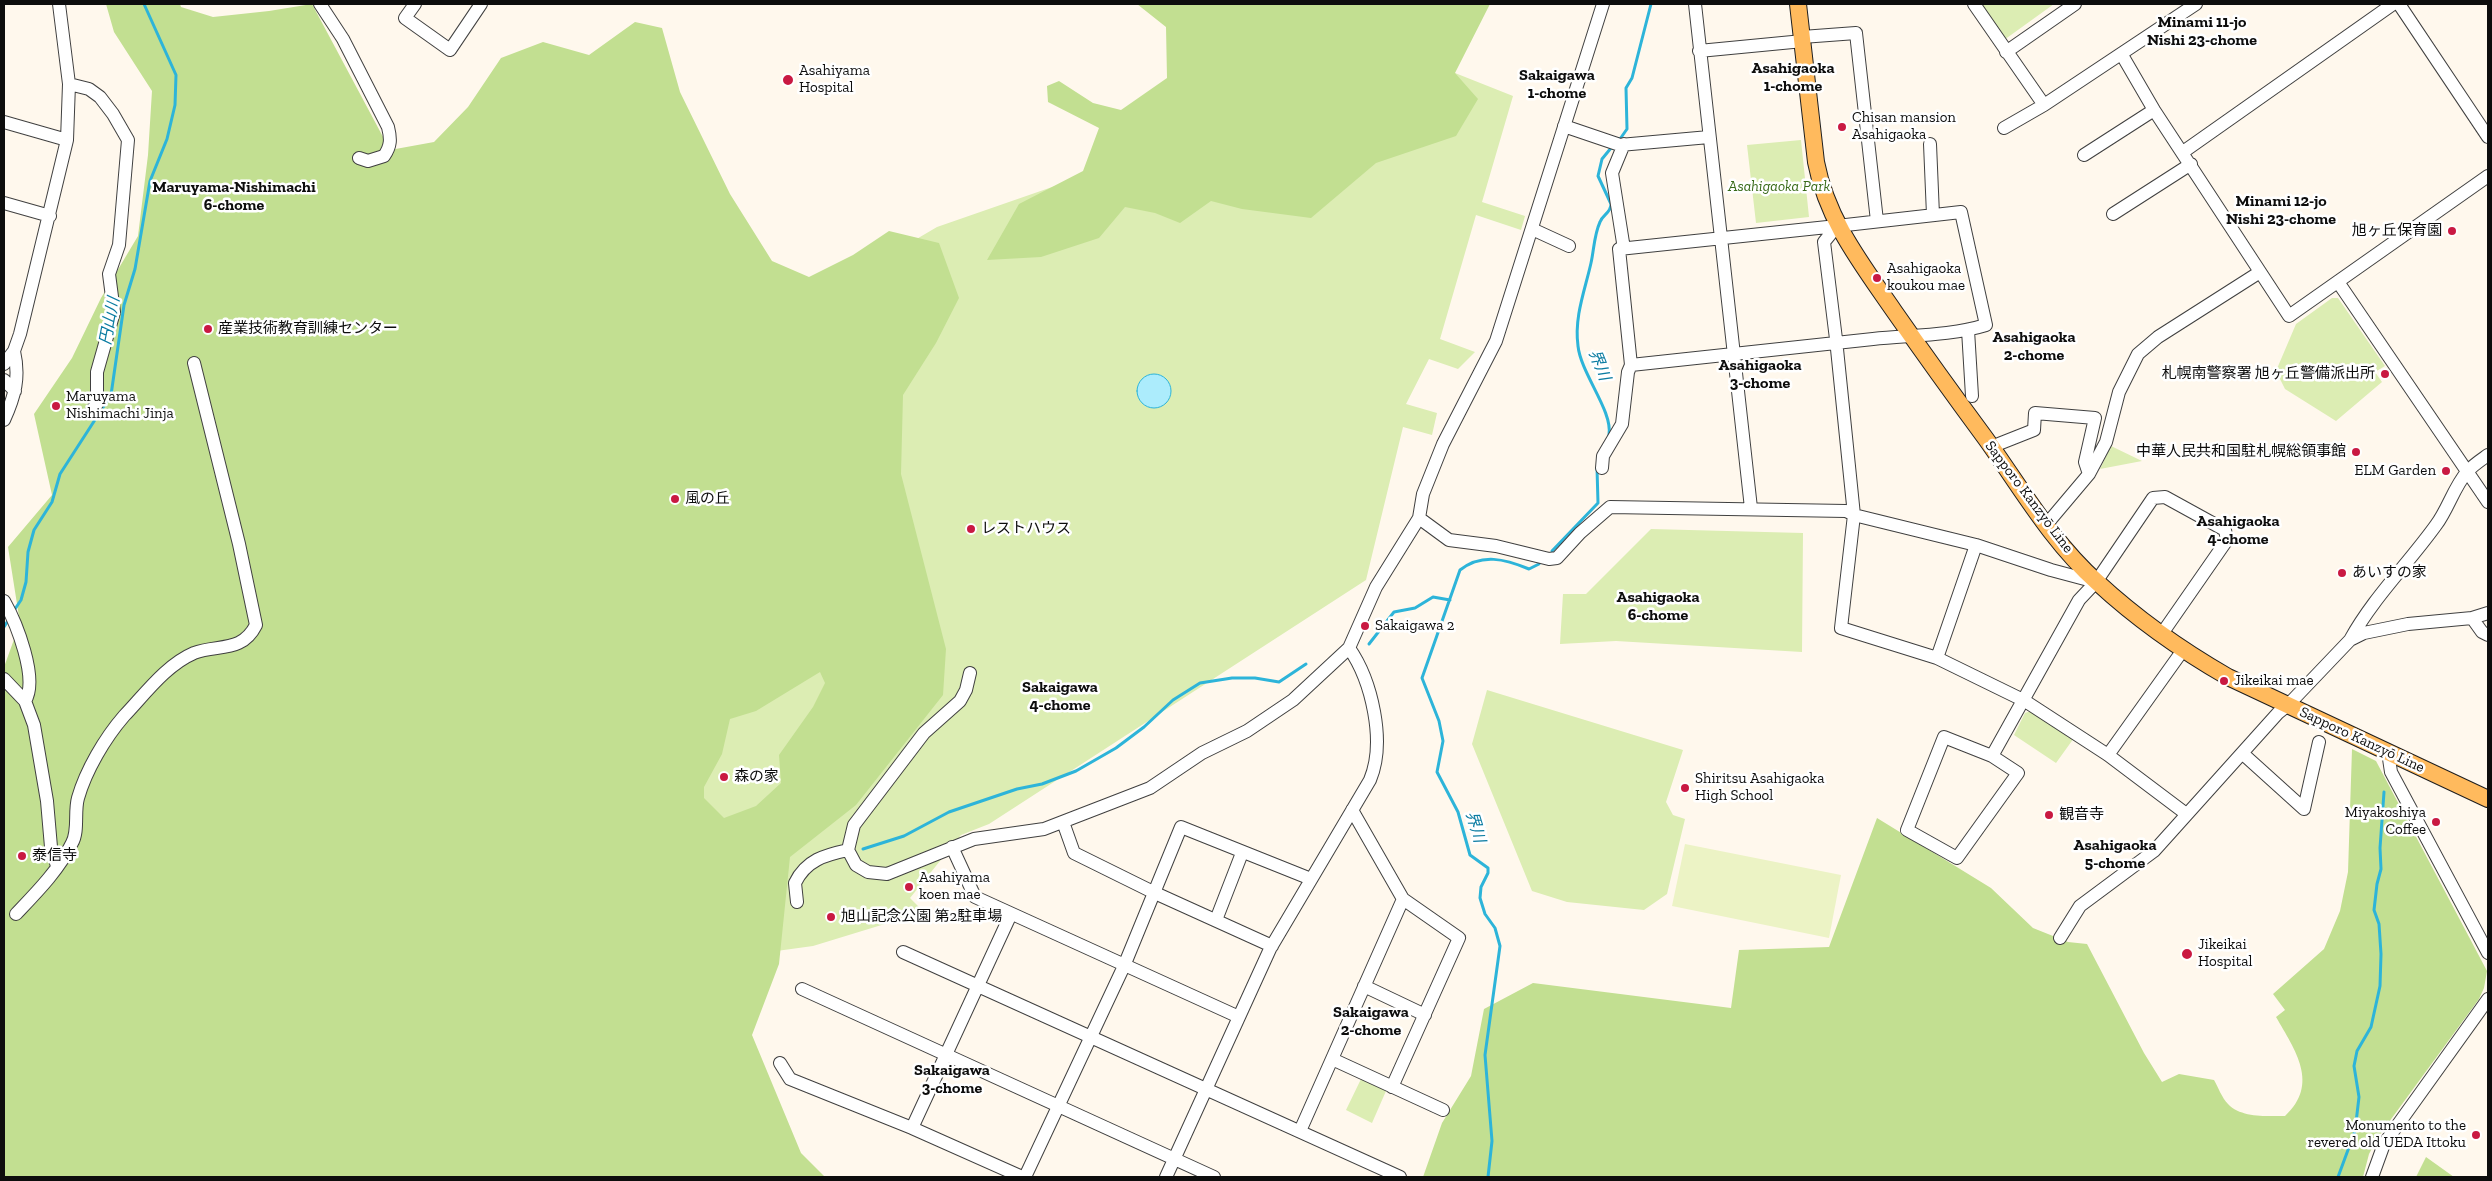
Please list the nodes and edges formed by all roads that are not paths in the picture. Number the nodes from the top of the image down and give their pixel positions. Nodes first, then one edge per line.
1 (59, 4) edge
2 (320, 4) edge
3 (415, 4) edge
4 (481, 4) edge
5 (1603, 4) edge
6 (1695, 4) edge
7 (1798, 4) edge
8 (1974, 4) edge
9 (2075, 4) edge
10 (2196, 4) edge
11 (2393, 4) edge
12 (2399, 4) edge
13 (1803, 39) junction
14 (1700, 51) junction
15 (2006, 52) junction
16 (2122, 55) junction
17 (69, 84) junction
18 (2044, 106) junction
19 (2154, 110) junction
20 (4, 122) edge
21 (1564, 126) junction
22 (2004, 128) dead end
23 (1709, 137) junction
24 (2488, 137) edge
25 (66, 140) junction
26 (1624, 144) junction
27 (1930, 144) dead end
28 (2183, 152) junction
29 (2084, 155) dead end
30 (359, 158) dead end
31 (2190, 164) junction
32 (2488, 176) edge
33 (4, 203) edge
34 (2113, 214) dead end
35 (1933, 215) junction
36 (50, 216) junction
37 (1877, 221) junction
38 (1837, 226) junction
39 (1532, 229) junction
40 (1720, 238) junction
41 (1569, 246) dead end
42 (1624, 249) junction
43 (2260, 272) junction
44 (2338, 282) junction
45 (1968, 330) junction
46 (1911, 335) junction
47 (1836, 344) junction
48 (14, 351) junction
49 (1734, 354) junction
50 (194, 363) dead end
51 (4, 364) edge
52 (1630, 365) junction
53 (4, 380) edge
54 (9, 394) edge
55 (1972, 396) dead end
56 (92, 410) dead end
57 (4, 420) edge
58 (1991, 447) junction
59 (2488, 455) edge
60 (1602, 468) dead end
61 (2468, 471) junction
62 (2089, 474) junction
63 (2488, 502) edge
64 (1751, 508) junction
65 (1854, 514) junction
66 (1419, 518) junction
67 (2046, 525) junction
68 (1976, 545) junction
69 (2096, 582) junction
70 (6, 605) edge
71 (2488, 613) edge
72 (2472, 618) junction
73 (2161, 635) junction
74 (2488, 635) edge
75 (2350, 640) junction
76 (1348, 648) junction
77 (2183, 650) junction
78 (1937, 658) junction
79 (970, 673) dead end
80 (4, 679) edge
81 (25, 701) junction
82 (2024, 701) junction
83 (2288, 705) junction
84 (2319, 742) dead end
85 (2388, 752) junction
86 (2242, 753) junction
87 (1992, 756) junction
88 (2108, 756) junction
89 (2488, 800) edge
90 (1352, 810) junction
91 (2185, 813) junction
92 (1063, 822) junction
93 (952, 847) junction
94 (848, 850) junction
95 (1242, 853) junction
96 (57, 866) junction
97 (1311, 879) junction
98 (1155, 893) junction
99 (1403, 899) junction
100 (797, 902) dead end
101 (16, 914) dead end
102 (1011, 914) junction
103 (1216, 920) junction
104 (2060, 938) dead end
105 (1272, 946) junction
106 (902, 952) dead end
107 (2488, 953) edge
108 (1124, 966) junction
109 (978, 984) junction
110 (1364, 986) junction
111 (802, 989) dead end
112 (2488, 999) edge
113 (1425, 1015) junction
114 (1240, 1017) junction
115 (1091, 1036) junction
116 (946, 1056) junction
117 (1332, 1059) junction
118 (780, 1063) dead end
119 (1392, 1087) junction
120 (1206, 1089) junction
121 (1059, 1107) junction
122 (1443, 1110) dead end
123 (912, 1128) junction
124 (1300, 1131) junction
125 (1175, 1160) junction
126 (1023, 1177) edge
127 (1166, 1177) edge
128 (1214, 1177) edge
129 (1400, 1177) edge
130 (2372, 1177) edge

1 - 17 street
2 - 30 street
3 - 4 street
5 - 21 street
6 - 14 street
7 - 13 main road, Sapporo Kanzyō Line
8 - 15 street
9 - 15 street
10 - 16 street
11 - 28 street
12 - 24 street
13 - 14 street
13 - 37 street
13 - 38 main road, Sapporo Kanzyō Line
14 - 23 street
15 - 18 street
16 - 18 street
16 - 19 street
17 - 25 street
17 - 56 street
18 - 22 street
19 - 28 street
19 - 29 street
20 - 25 street
21 - 26 street
21 - 39 street
23 - 26 street
23 - 40 street
25 - 36 street
26 - 42 street
27 - 35 street
28 - 31 street
31 - 34 street
31 - 43 street
32 - 44 street
33 - 36 street
35 - 37 street
35 - 45 street
36 - 48 street
37 - 38 street
38 - 40 street
38 - 46 main road, Sapporo Kanzyō Line
38 - 47 street
39 - 41 street
39 - 66 street
40 - 42 street
40 - 49 street
42 - 52 street
43 - 44 street
43 - 62 street
44 - 61 street
45 - 46 street
45 - 55 street
46 - 47 street
46 - 58 main road, Sapporo Kanzyō Line
47 - 49 street
47 - 65 street
48 - 51 street
48 - 54 street
49 - 52 street
49 - 64 street
50 - 96 street
52 - 60 street
53 - 54 street
54 - 57 street
58 - 62 street
58 - 67 main road, Sapporo Kanzyō Line
59 - 61 street
61 - 63 street
61 - 75 street
62 - 67 street
64 - 65 street
64 - 66 street
65 - 68 street
65 - 78 street
66 - 76 street
67 - 69 main road, Sapporo Kanzyō Line
68 - 69 street
68 - 78 street
69 - 73 main road, Sapporo Kanzyō Line
69 - 73 street
69 - 82 street
70 - 81 street
71 - 72 street
72 - 74 street
72 - 75 street
73 - 77 main road, Sapporo Kanzyō Line
75 - 83 street
76 - 90 street
76 - 92 street
77 - 83 main road, Sapporo Kanzyō Line
77 - 88 street
78 - 82 street
79 - 94 street
80 - 81 street
81 - 96 street
82 - 87 street
82 - 88 street
83 - 85 main road, Sapporo Kanzyō Line
83 - 86 street
84 - 86 street
85 - 89 main road, Sapporo Kanzyō Line
85 - 107 street
86 - 91 street
87 - 87 street
88 - 91 street
90 - 97 street
90 - 99 street
91 - 104 street
92 - 93 street
92 - 98 street
93 - 94 street
93 - 102 street
94 - 100 street
95 - 97 street
95 - 98 street
95 - 103 street
96 - 101 street
97 - 105 street
98 - 103 street
98 - 108 street
99 - 110 street
99 - 113 street
102 - 108 street
102 - 109 street
103 - 105 street
105 - 114 street
106 - 109 street
108 - 114 street
108 - 115 street
109 - 115 street
109 - 116 street
110 - 113 street
110 - 117 street
111 - 116 street
112 - 130 street
113 - 119 street
114 - 120 street
115 - 120 street
115 - 121 street
116 - 121 street
116 - 123 street
117 - 119 street
117 - 124 street
118 - 123 street
119 - 122 street
120 - 124 street
120 - 125 street
121 - 125 street
121 - 126 street
123 - 126 street
124 - 129 street
125 - 127 street
125 - 128 street

